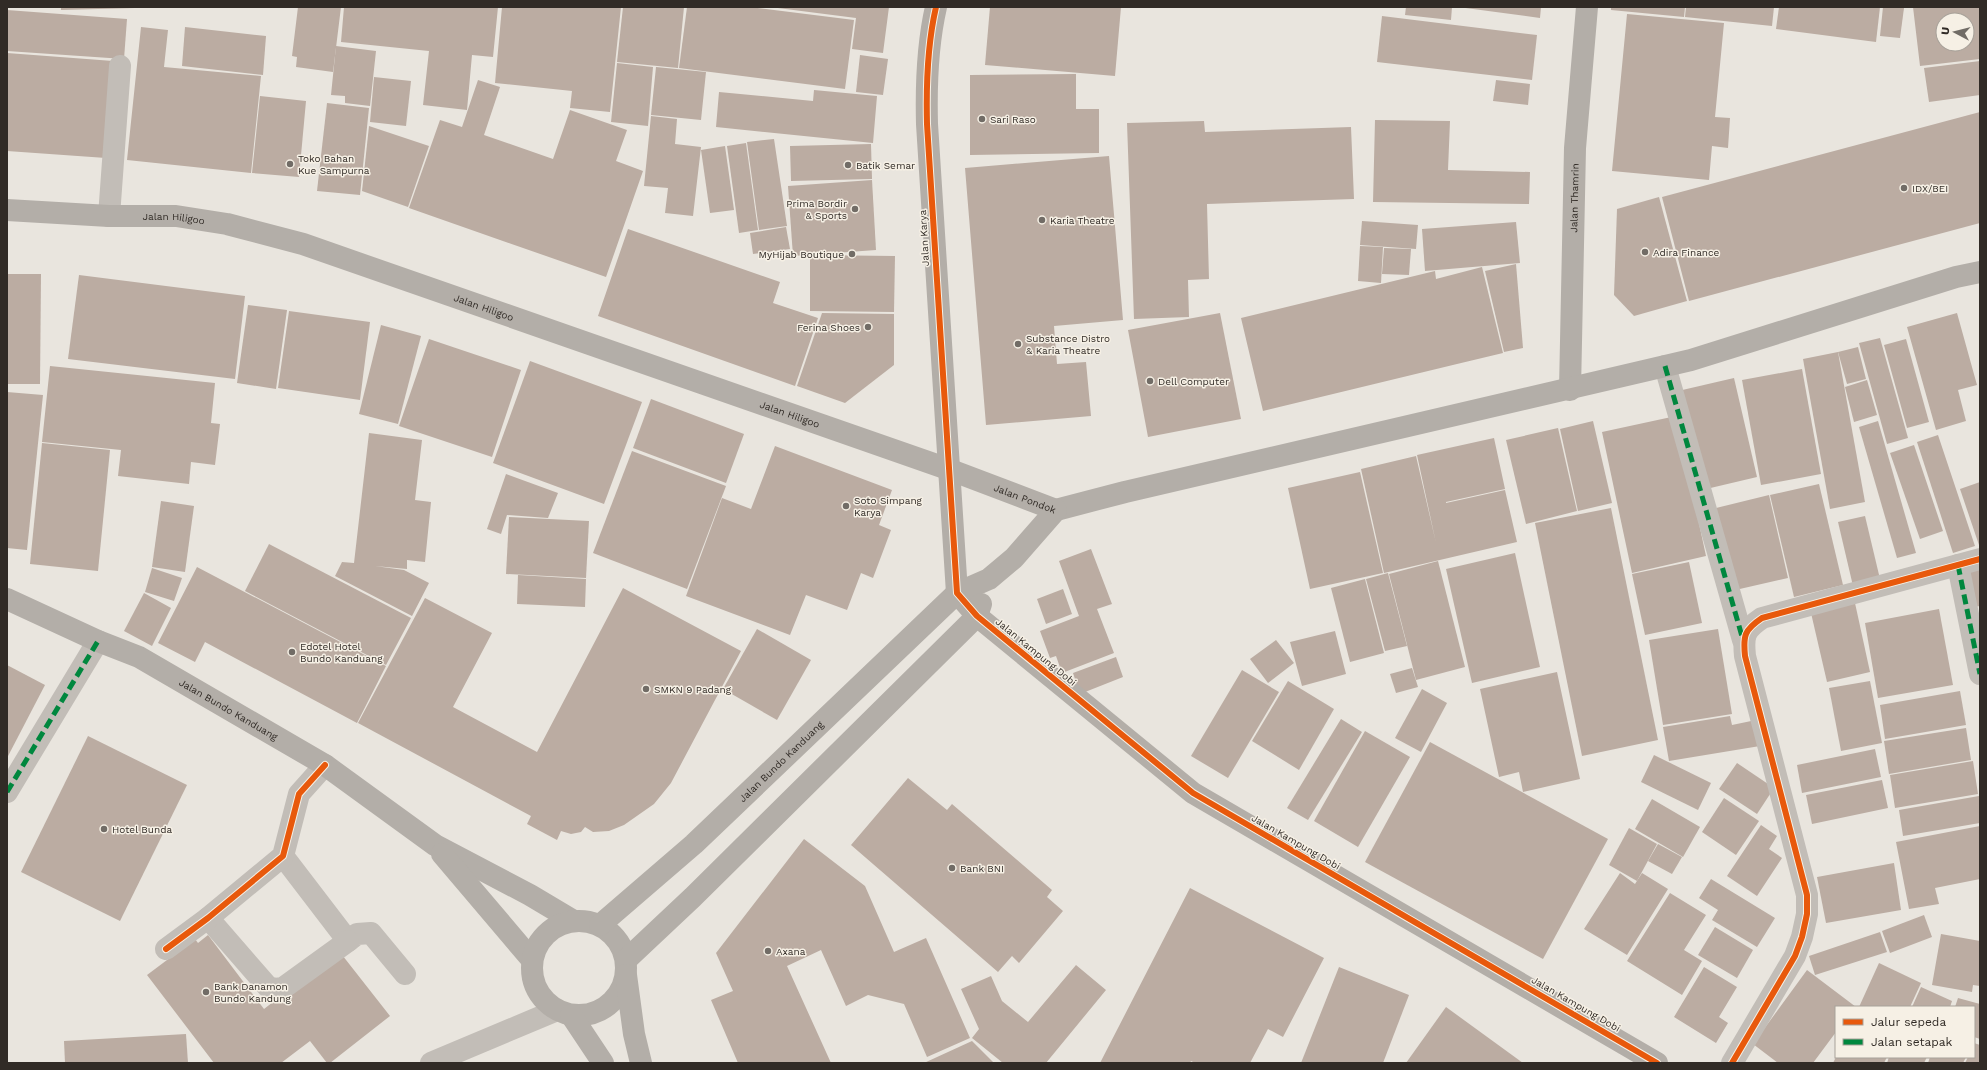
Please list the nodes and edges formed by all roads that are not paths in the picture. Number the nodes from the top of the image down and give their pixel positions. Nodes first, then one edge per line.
1 (936, 7) edge
2 (1587, 7) edge
3 (120, 66) dead end
4 (7, 210) edge
5 (109, 216) junction
6 (1980, 272) edge
7 (1666, 366) junction
8 (1570, 390) junction
9 (948, 468) junction
10 (1056, 510) junction
11 (1980, 559) edge
12 (1958, 565) junction
13 (989, 580) junction
14 (957, 593) junction
15 (7, 599) edge
16 (977, 616) junction
17 (1743, 640) junction
18 (98, 641) junction
19 (872, 674) junction
20 (1980, 674) edge
21 (894, 697) junction
22 (325, 765) junction
23 (7, 792) edge
24 (435, 845) junction
25 (283, 856) junction
26 (208, 918) junction
27 (572, 920) junction
28 (600, 925) junction
29 (348, 941) junction
30 (166, 949) dead end
31 (532, 960) junction
32 (626, 968) junction
33 (405, 974) dead end
34 (564, 1013) junction
35 (431, 1063) edge
36 (603, 1063) edge
37 (641, 1063) edge
38 (1657, 1063) edge
39 (1732, 1063) edge

1 - 9 main road, Jalan Karya
2 - 8 main road, Jalan Thamrin
3 - 5 street
4 - 5 main road, Jalan Hiligoo
5 - 9 main road, Jalan Hiligoo
6 - 7 main road
7 - 8 main road
7 - 17 street
8 - 10 main road
9 - 10 main road, Jalan Pondok
9 - 14 main road, Jalan Karya
10 - 13 main road, Jalan Pondok
11 - 12 street
12 - 17 street
12 - 20 street
13 - 14 main road
13 - 16 main road
14 - 16 main road, Jalan Kampung Dobi
14 - 19 main road, Jalan Bundo Kanduang
15 - 18 main road, Jalan Bundo Kanduang
16 - 21 main road
16 - 38 main road, Jalan Kampung Dobi
17 - 39 street
18 - 22 main road, Jalan Bundo Kanduang
18 - 23 street
19 - 21 main road
19 - 28 main road, Jalan Bundo Kanduang
21 - 32 main road
22 - 24 main road, Jalan Bundo Kanduang
22 - 25 street
24 - 27 main road
24 - 31 main road
25 - 26 street
25 - 29 street
26 - 29 street
26 - 30 street
27 - 28 main road
27 - 31 main road
28 - 32 main road
29 - 33 street
31 - 34 main road
32 - 34 main road
32 - 37 main road
34 - 35 street
34 - 36 main road

